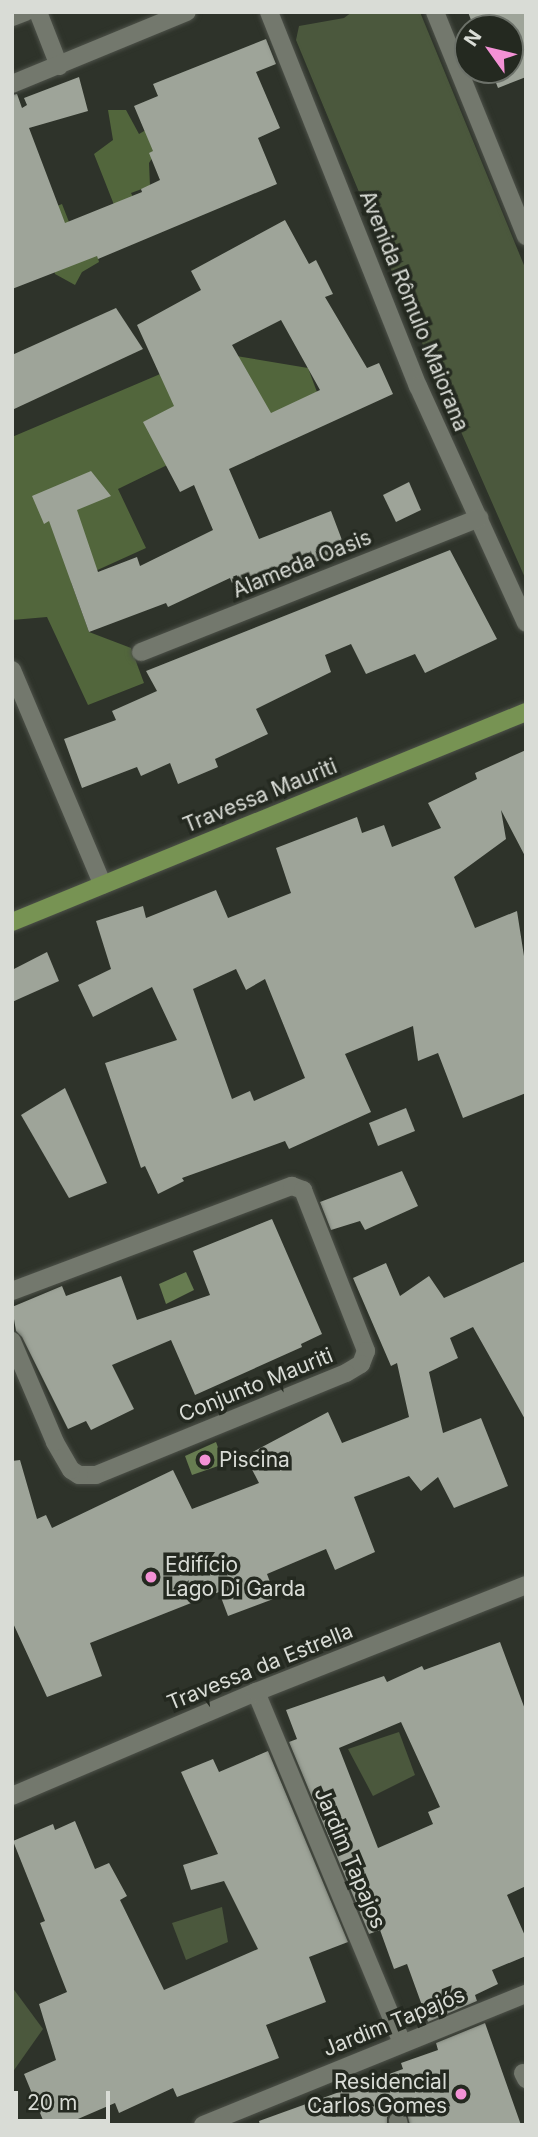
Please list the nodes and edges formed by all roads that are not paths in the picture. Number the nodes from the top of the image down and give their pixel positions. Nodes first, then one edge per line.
1 (25, 12) edge
2 (38, 12) edge
3 (187, 12) edge
4 (269, 12) edge
5 (435, 12) edge
6 (12, 17) edge
7 (59, 66) junction
8 (12, 84) edge
9 (526, 236) edge
10 (479, 518) junction
11 (526, 624) edge
12 (141, 652) dead end
13 (12, 670) edge
14 (526, 712) edge
15 (103, 885) junction
16 (12, 922) edge
17 (12, 1292) edge
18 (12, 1341) edge
19 (524, 1592) edge
20 (256, 1692) junction
21 (12, 1796) edge
22 (526, 1994) edge
23 (402, 2042) junction
24 (203, 2125) edge

1 - 6 street
2 - 7 street
3 - 7 street
4 - 10 street, Avenida Rômulo Maiorana
5 - 9 street
7 - 8 street
10 - 11 street, Avenida Rômulo Maiorana
10 - 12 street, Alameda Oasis
13 - 15 street
14 - 15 main road, Travessa Mauriti
15 - 16 main road, Travessa Mauriti
17 - 18 street, Conjunto Mauriti
19 - 20 street, Travessa da Estrella
20 - 21 street, Travessa da Estrella
20 - 23 street, Jardim Tapajos
22 - 23 street, Jardim Tapajós
23 - 24 street, Jardim Tapajós

